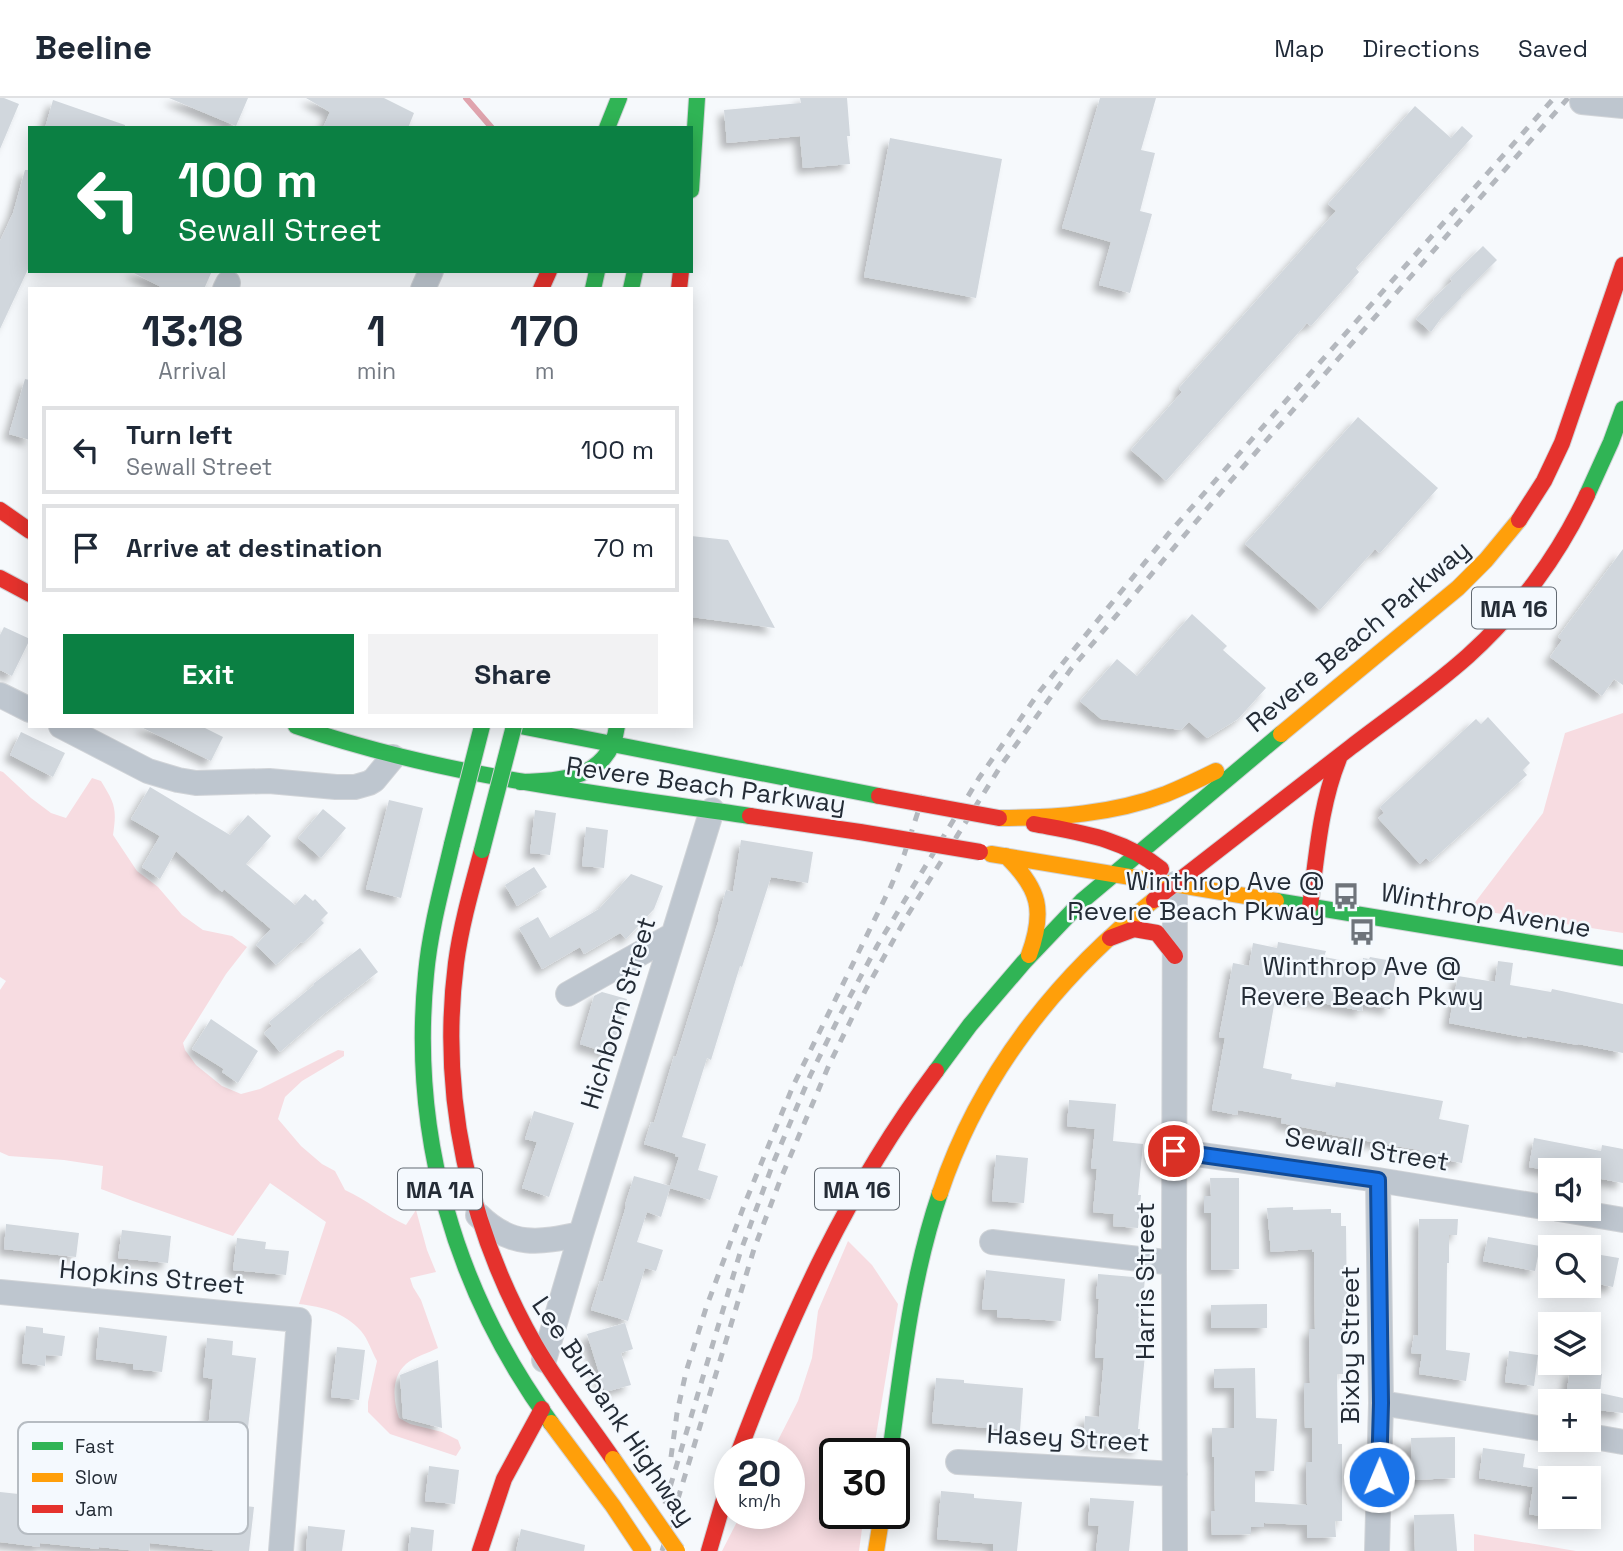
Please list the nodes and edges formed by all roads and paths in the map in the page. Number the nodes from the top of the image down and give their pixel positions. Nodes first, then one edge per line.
1 (619, 98) edge
2 (697, 98) edge
3 (1582, 102) dead end
4 (1623, 106) edge
5 (608, 126) edge
6 (693, 159) edge
7 (1623, 265) edge
8 (1623, 409) edge
9 (0, 510) edge
10 (28, 530) edge
11 (0, 578) edge
12 (28, 593) edge
13 (1428, 613) junction
14 (1420, 640) dead end
15 (1471, 653) junction
16 (1435, 662) dead end
17 (0, 695) edge
18 (28, 709) edge
19 (65, 728) edge
20 (302, 728) edge
21 (481, 728) edge
22 (513, 728) edge
23 (530, 728) edge
24 (617, 728) edge
25 (1273, 741) junction
26 (614, 744) junction
27 (1340, 756) junction
28 (393, 757) junction
29 (520, 782) junction
30 (712, 810) junction
31 (999, 818) junction
32 (1139, 852) junction
33 (1006, 856) junction
34 (1113, 874) junction
35 (1175, 884) junction
36 (1310, 906) junction
37 (673, 935) junction
38 (1110, 938) junction
39 (1029, 956) junction
40 (1175, 956) junction
41 (1623, 958) edge
42 (568, 994) dead end
43 (1174, 1151) junction
44 (1378, 1180) junction
45 (1538, 1206) edge
46 (476, 1213) junction
47 (1601, 1216) edge
48 (1623, 1220) edge
49 (581, 1234) junction
50 (992, 1242) dead end
51 (1174, 1263) junction
52 (0, 1292) edge
53 (544, 1360) junction
54 (1381, 1403) junction
55 (541, 1409) junction
56 (1538, 1428) edge
57 (744, 1438) edge
58 (892, 1438) edge
59 (1601, 1438) edge
60 (1623, 1442) edge
61 (958, 1462) dead end
62 (1175, 1474) junction
63 (715, 1529) edge
64 (879, 1529) edge
65 (281, 1551) edge
66 (480, 1551) edge
67 (643, 1551) edge
68 (677, 1551) edge
69 (709, 1551) edge
70 (876, 1551) edge
71 (1175, 1551) edge
72 (1377, 1551) edge

1 - 5 main road
2 - 6 main road
3 - 4 street
7 - 13 main road, Revere Beach Parkway / MA 16
8 - 15 main road, MA 16
9 - 10 main road
11 - 12 main road
13 - 14 main road
13 - 25 main road, Revere Beach Parkway / MA 16
15 - 16 main road
15 - 27 main road, MA 16
17 - 18 street
19 - 28 street
20 - 28 main road, Revere Beach Parkway
21 - 55 main road, Lee Burbank Highway / MA 1A, bridge
22 - 46 main road, Lee Burbank Highway / MA 1A, bridge
23 - 26 main road, Revere Beach Parkway
24 - 26 main road
25 - 31 main road
25 - 32 main road, Revere Beach Parkway / MA 16
26 - 29 main road
26 - 31 main road, Revere Beach Parkway, bridge
27 - 35 main road, MA 16
27 - 36 main road
28 - 29 main road, Revere Beach Parkway
29 - 30 main road, Revere Beach Parkway
30 - 33 main road, Revere Beach Parkway, bridge
30 - 37 street, Hichborn Street
31 - 32 main road, Revere Beach Parkway
32 - 34 main road, Revere Beach Parkway / MA 16
32 - 35 main road, Revere Beach Parkway
33 - 34 main road, Revere Beach Parkway
33 - 39 main road
34 - 35 main road, Revere Beach Parkway
34 - 39 main road, MA 16
35 - 36 main road, Winthrop Avenue
35 - 38 main road, MA 16
35 - 40 street, Harris Street
36 - 41 main road, Winthrop Avenue
37 - 42 street
37 - 49 street, Hichborn Street
38 - 40 main road
38 - 58 main road, MA 16
39 - 57 main road, MA 16
40 - 43 street, Harris Street
43 - 44 street, Sewall Street
43 - 51 street, Harris Street
44 - 45 street, Sewall Street
44 - 54 street, Bixby Street
46 - 49 street
46 - 53 main road, Lee Burbank Highway / MA 1A
47 - 48 street
49 - 53 street, Hichborn Street
50 - 51 street
51 - 62 street, Harris Street
52 - 65 street, Hopkins Street
53 - 68 main road, Lee Burbank Highway / MA 1A, bridge
54 - 56 street
54 - 72 street, Bixby Street
55 - 66 main road
55 - 67 main road, Lee Burbank Highway / MA 1A
59 - 60 street
61 - 62 street, Hasey Street
62 - 71 street, Harris Street
63 - 69 main road
64 - 70 main road

